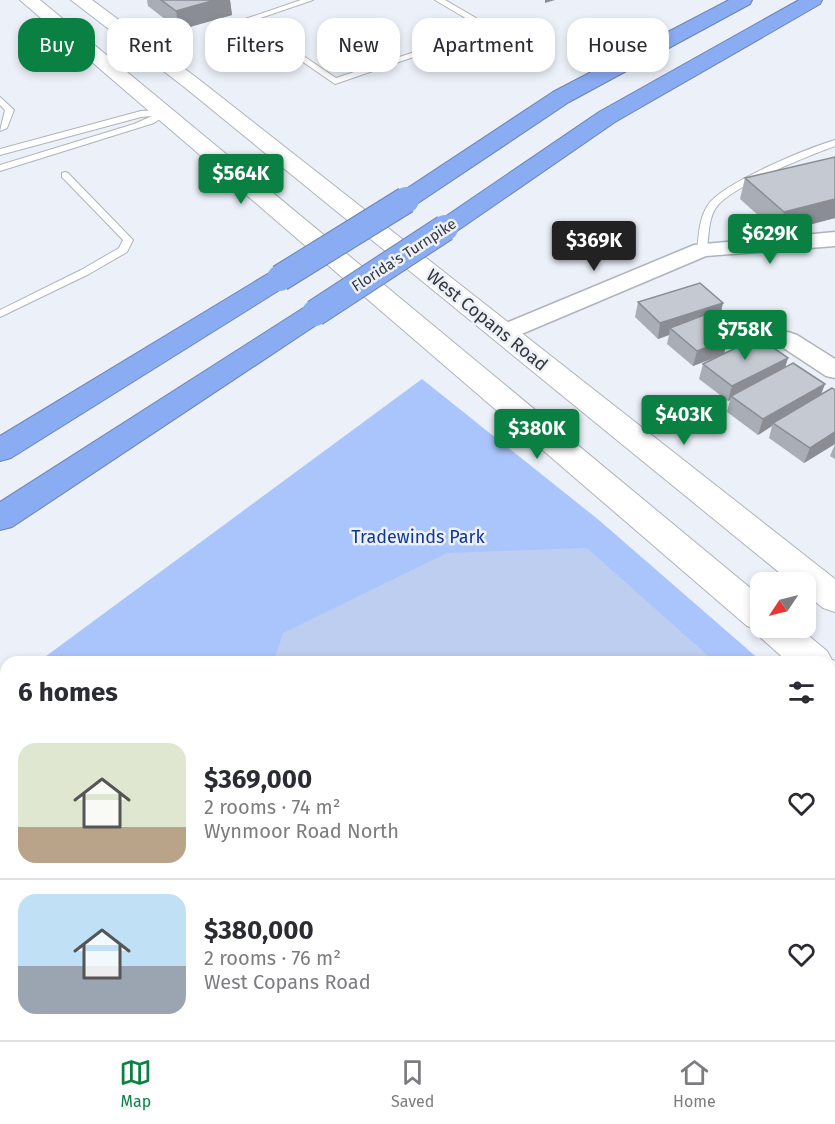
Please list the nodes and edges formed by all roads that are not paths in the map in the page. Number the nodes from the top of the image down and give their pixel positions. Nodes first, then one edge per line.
1 (29, 0) edge
2 (80, 0) edge
3 (309, 0) edge
4 (439, 0) edge
5 (743, 0) edge
6 (813, 0) edge
7 (49, 18) edge
8 (95, 42) edge
9 (95, 57) edge
10 (190, 82) junction
11 (0, 100) edge
12 (163, 113) junction
13 (0, 128) edge
14 (835, 142) edge
15 (0, 152) edge
16 (0, 168) edge
17 (65, 175) dead end
18 (835, 239) edge
19 (702, 250) junction
20 (0, 314) edge
21 (503, 333) junction
22 (788, 340) dead end
23 (835, 370) edge
24 (0, 450) edge
25 (0, 518) edge
26 (835, 598) edge
27 (750, 608) edge
28 (786, 638) edge
29 (807, 656) edge

1 - 7 main road
2 - 10 main road, West Copans Road
3 - 4 lane
5 - 24 highway, bridge
6 - 25 highway, Florida's Turnpike, bridge
8 - 10 main road
9 - 12 main road
10 - 21 main road, West Copans Road
11 - 13 lane
12 - 15 lane
12 - 16 lane
12 - 21 main road
12 - 27 main road
14 - 19 lane
17 - 20 lane
18 - 19 street
19 - 21 street
21 - 26 main road, West Copans Road
22 - 23 street
28 - 29 main road

